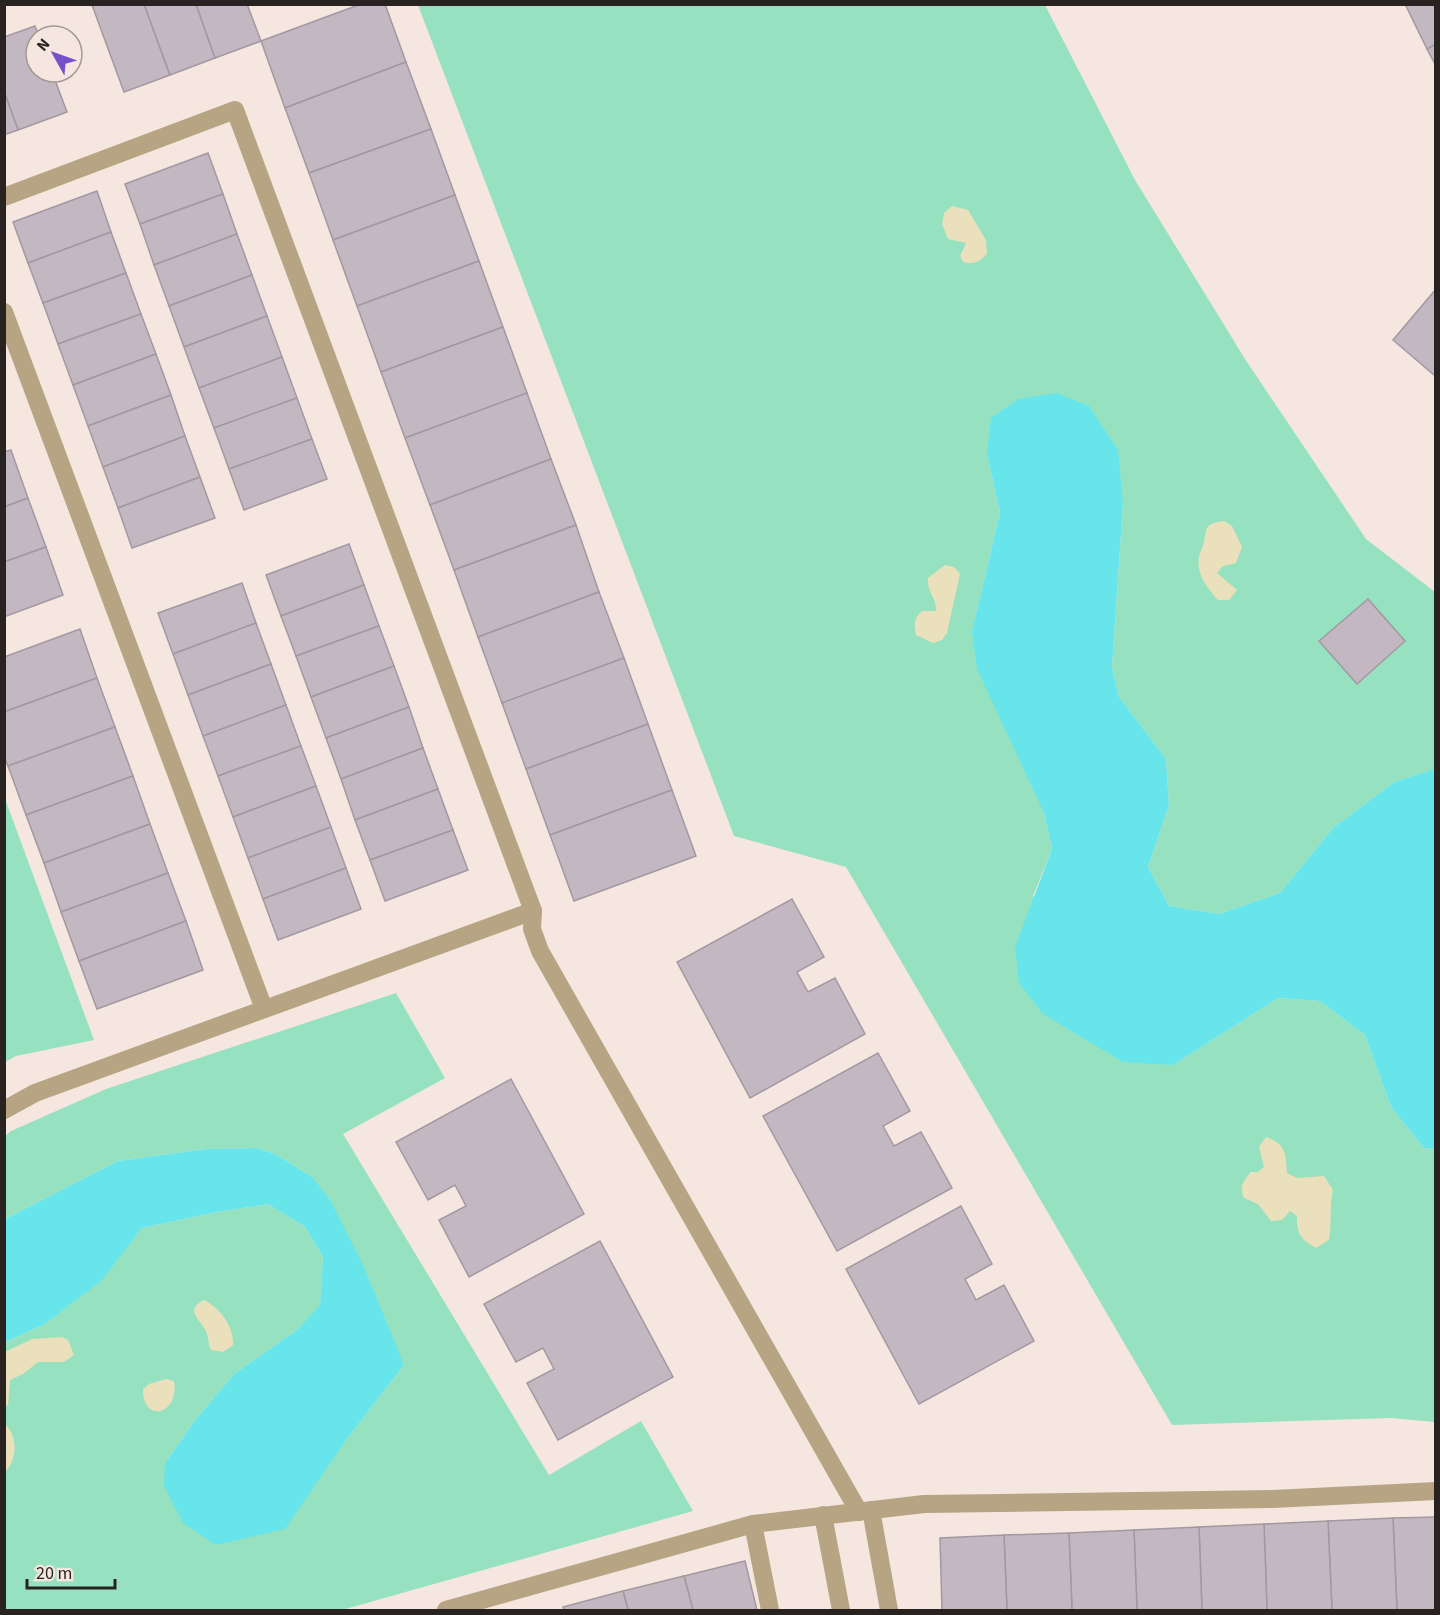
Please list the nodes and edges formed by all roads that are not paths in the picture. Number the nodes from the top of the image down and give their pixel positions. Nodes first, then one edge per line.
1 (4, 197) edge
2 (4, 312) edge
3 (533, 911) junction
4 (264, 1009) junction
5 (4, 1110) edge
6 (1436, 1491) edge
7 (865, 1511) junction
8 (823, 1515) junction
9 (753, 1524) junction
10 (446, 1611) edge
11 (770, 1611) edge
12 (841, 1611) edge
13 (889, 1611) edge

1 - 3 street
2 - 4 street
3 - 4 street
3 - 7 street
4 - 5 street
6 - 7 street
7 - 8 street
7 - 13 street
8 - 9 street
8 - 12 street
9 - 10 street
9 - 11 street

